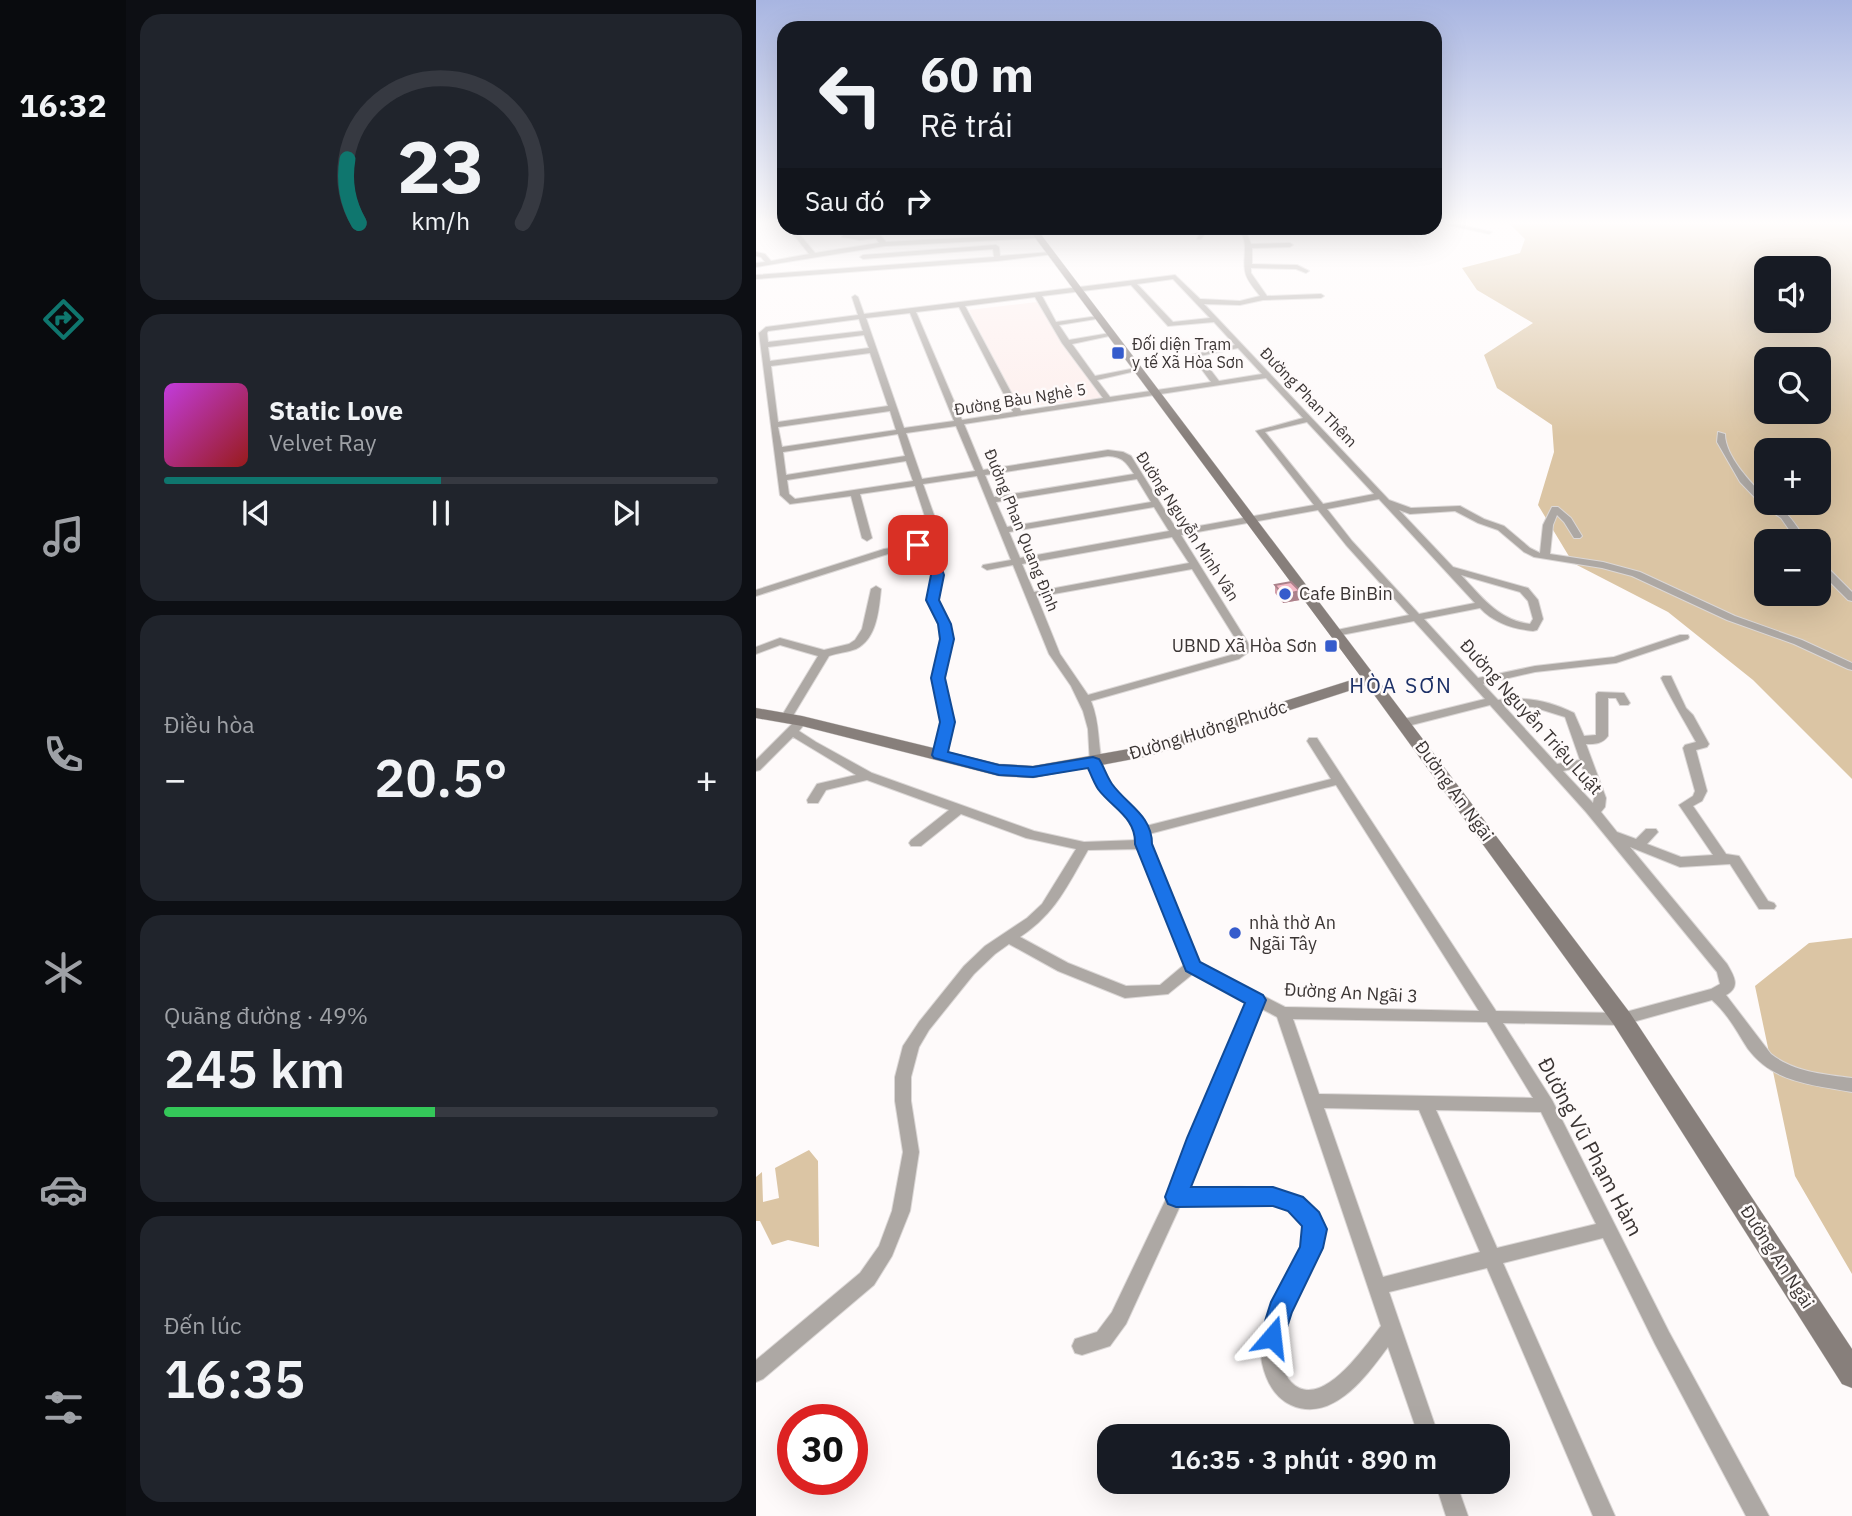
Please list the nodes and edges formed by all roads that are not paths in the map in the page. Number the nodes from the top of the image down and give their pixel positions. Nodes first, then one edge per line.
1 (1037, 294) edge
2 (1031, 295) edge
3 (1081, 295) edge
4 (1146, 295) edge
5 (1191, 295) edge
6 (1263, 295) edge
7 (1321, 296) dead end
8 (855, 297) dead end
9 (1262, 298) junction
10 (1199, 303) junction
11 (961, 304) junction
12 (912, 310) junction
13 (862, 316) junction
14 (1098, 318) junction
15 (1215, 320) junction
16 (1054, 324) junction
17 (867, 333) junction
18 (1110, 335) junction
19 (1066, 343) junction
20 (765, 345) junction
21 (1239, 346) junction
22 (873, 350) junction
23 (767, 364) junction
24 (1136, 370) junction
25 (1266, 376) junction
26 (1094, 378) junction
27 (1217, 384) junction
28 (1154, 393) junction
29 (1108, 400) junction
30 (892, 408) junction
31 (1018, 413) junction
32 (1308, 419) junction
33 (960, 422) junction
34 (774, 425) junction
35 (900, 431) junction
36 (1721, 434) dead end
37 (778, 450) junction
38 (908, 458) junction
39 (982, 473) junction
40 (1139, 475) junction
41 (782, 478) junction
42 (919, 484) junction
43 (855, 494) junction
44 (1384, 499) junction
45 (993, 500) junction
46 (1157, 504) junction
47 (1321, 506) junction
48 (1250, 519) junction
49 (934, 529) dead end
50 (1793, 529) edge
51 (1006, 530) junction
52 (1175, 532) junction
53 (1577, 536) dead end
54 (867, 538) dead end
55 (1545, 556) junction
56 (1019, 561) junction
57 (1195, 565) junction
58 (987, 567) dead end
59 (1450, 569) junction
60 (1831, 577) edge
61 (876, 589) dead end
62 (756, 593) edge
63 (1032, 596) junction
64 (1852, 598) edge
65 (1486, 607) junction
66 (1418, 616) junction
67 (1336, 633) junction
68 (1684, 637) dead end
69 (756, 651) edge
70 (825, 654) junction
71 (1852, 667) edge
72 (1667, 678) dead end
73 (1371, 679) junction
74 (1476, 682) junction
75 (1086, 699) junction
76 (1494, 702) junction
77 (1624, 703) dead end
78 (756, 713) edge
79 (794, 723) junction
80 (1404, 723) junction
81 (1578, 740) junction
82 (1313, 741) dead end
83 (940, 755) junction
84 (1093, 762) junction
85 (1586, 762) junction
86 (756, 767) edge
87 (1554, 769) junction
88 (868, 776) junction
89 (1336, 781) junction
90 (813, 800) dead end
91 (960, 808) junction
92 (1592, 812) junction
93 (1651, 831) dead end
94 (1612, 835) junction
95 (1144, 837) junction
96 (916, 843) dead end
97 (1639, 844) junction
98 (1084, 846) junction
99 (1720, 855) junction
100 (1769, 906) dead end
101 (1009, 939) junction
102 (1193, 966) junction
103 (1715, 994) junction
104 (1256, 1000) junction
105 (1283, 1013) junction
106 (1492, 1017) junction
107 (1622, 1019) junction
108 (1852, 1085) edge
109 (1314, 1101) junction
110 (1423, 1102) junction
111 (1546, 1105) junction
112 (1176, 1197) junction
113 (1607, 1229) junction
114 (1492, 1258) junction
115 (1376, 1287) junction
116 (1391, 1328) junction
117 (1082, 1346) dead end
118 (756, 1372) edge
119 (1852, 1374) edge
120 (1424, 1424) edge
121 (1450, 1494) edge
122 (1457, 1516) edge
123 (1604, 1516) edge
124 (1758, 1516) edge

1 - 16 street
2 - 11 street
3 - 14 main road, Đường An Ngãi
4 - 15 street
5 - 10 street, Đường Phan Thêm
6 - 9 street
7 - 9 street
8 - 13 street
9 - 10 street
10 - 15 street, Đường Phan Thêm
11 - 12 street
11 - 31 street
12 - 13 street
12 - 33 street, Đường Phan Quang Định
13 - 17 street
13 - 20 street
14 - 16 street
14 - 18 main road, Đường An Ngãi
15 - 21 street, Đường Phan Thêm
16 - 19 street
17 - 20 street
17 - 22 street
18 - 19 street
18 - 24 main road, Đường An Ngãi
19 - 26 street
20 - 23 street
21 - 25 street, Đường Phan Thêm
21 - 27 street
22 - 23 street
22 - 30 street
23 - 34 street
24 - 26 street
24 - 28 main road, Đường An Ngãi
25 - 27 street, Đường Bàu Nghè 5
25 - 32 street, Đường Phan Thêm
26 - 29 street
27 - 28 street, Đường Bàu Nghè 5
28 - 29 street, Đường Bàu Nghè 5
28 - 48 main road, Đường An Ngãi
29 - 31 street, Đường Bàu Nghè 5
30 - 34 street
30 - 35 street
31 - 33 street, Đường Bàu Nghè 5
32 - 44 street, Đường Phan Thêm
32 - 47 street, Đường Nguyễn Triệu Luật
33 - 35 street, Đường Bàu Nghè 5
33 - 39 street, Đường Phan Quang Định
34 - 37 street
35 - 37 street, Đường Bàu Nghè 5
35 - 38 street
36 - 50 street
37 - 41 street
38 - 41 street
38 - 42 street
39 - 40 street, Đường Nguyễn Minh Vân
39 - 42 street, Đường Nguyễn Minh Vân
39 - 45 street, Đường Phan Quang Định
40 - 45 street
40 - 46 street, Đường Nguyễn Minh Vân
41 - 43 street, Đường Nguyễn Minh Vân
42 - 43 street, Đường Nguyễn Minh Vân
42 - 49 street
43 - 54 street
44 - 47 street
44 - 55 street
44 - 59 street, Đường Phan Thêm
45 - 51 street, Đường Phan Quang Định
46 - 51 street
46 - 52 street, Đường Nguyễn Minh Vân
47 - 48 street
47 - 66 street, Đường Nguyễn Triệu Luật
48 - 52 street
48 - 67 main road, Đường An Ngãi
51 - 56 street, Đường Phan Quang Định
52 - 56 street
52 - 57 street, Đường Nguyễn Minh Vân
53 - 55 street
55 - 71 street
56 - 58 street
56 - 63 street, Đường Phan Quang Định
57 - 63 street
57 - 75 street, Đường Nguyễn Minh Vân
59 - 65 street, Đường Phan Thêm
59 - 65 street
60 - 64 street
61 - 70 street
62 - 83 street
63 - 75 street, Đường Phan Quang Định
65 - 66 street
66 - 67 street
66 - 74 street, Đường Nguyễn Triệu Luật
67 - 73 main road, Đường An Ngãi
68 - 74 street
69 - 70 street
70 - 79 street
72 - 99 street
73 - 80 main road, Đường An Ngãi
73 - 84 main road, Đường Hưởng Phước
74 - 76 street, Đường Nguyễn Triệu Luật
75 - 84 street, Đường Phan Quang Định
76 - 80 street
76 - 81 street
76 - 87 street, Đường Nguyễn Triệu Luật
77 - 81 street
78 - 79 main road, Đường Hưởng Phước
79 - 83 main road, Đường Hưởng Phước
79 - 86 street
79 - 88 street
80 - 107 main road, Đường An Ngãi
81 - 85 street
82 - 89 street, Đường Vũ Phạm Hàm
83 - 84 main road, Đường Hưởng Phước
84 - 95 street
85 - 87 street
85 - 92 street
87 - 92 street, Đường Nguyễn Triệu Luật
88 - 90 street
88 - 91 street
89 - 95 street
89 - 106 street, Đường Vũ Phạm Hàm
91 - 96 street
91 - 98 street
92 - 94 street, Đường Nguyễn Triệu Luật
93 - 97 street
94 - 97 street
94 - 103 street, Đường Nguyễn Triệu Luật
95 - 98 street
95 - 102 street
97 - 99 street
98 - 101 street
99 - 100 street
101 - 102 street
101 - 118 street
102 - 104 street, Đường An Ngãi 3
103 - 107 street
103 - 108 street
104 - 105 street, Đường An Ngãi 3
104 - 112 street
105 - 106 street, Đường An Ngãi 3
105 - 109 street
106 - 107 street, Đường An Ngãi 3
106 - 111 street, Đường Vũ Phạm Hàm
107 - 119 main road, Đường An Ngãi
109 - 110 street
109 - 115 street
110 - 111 street
110 - 114 street
111 - 113 street, Đường Vũ Phạm Hàm
112 - 116 street
112 - 117 street
113 - 114 street
113 - 124 street, Đường Vũ Phạm Hàm
114 - 115 street
114 - 123 street
115 - 116 street
116 - 120 street
121 - 122 street

